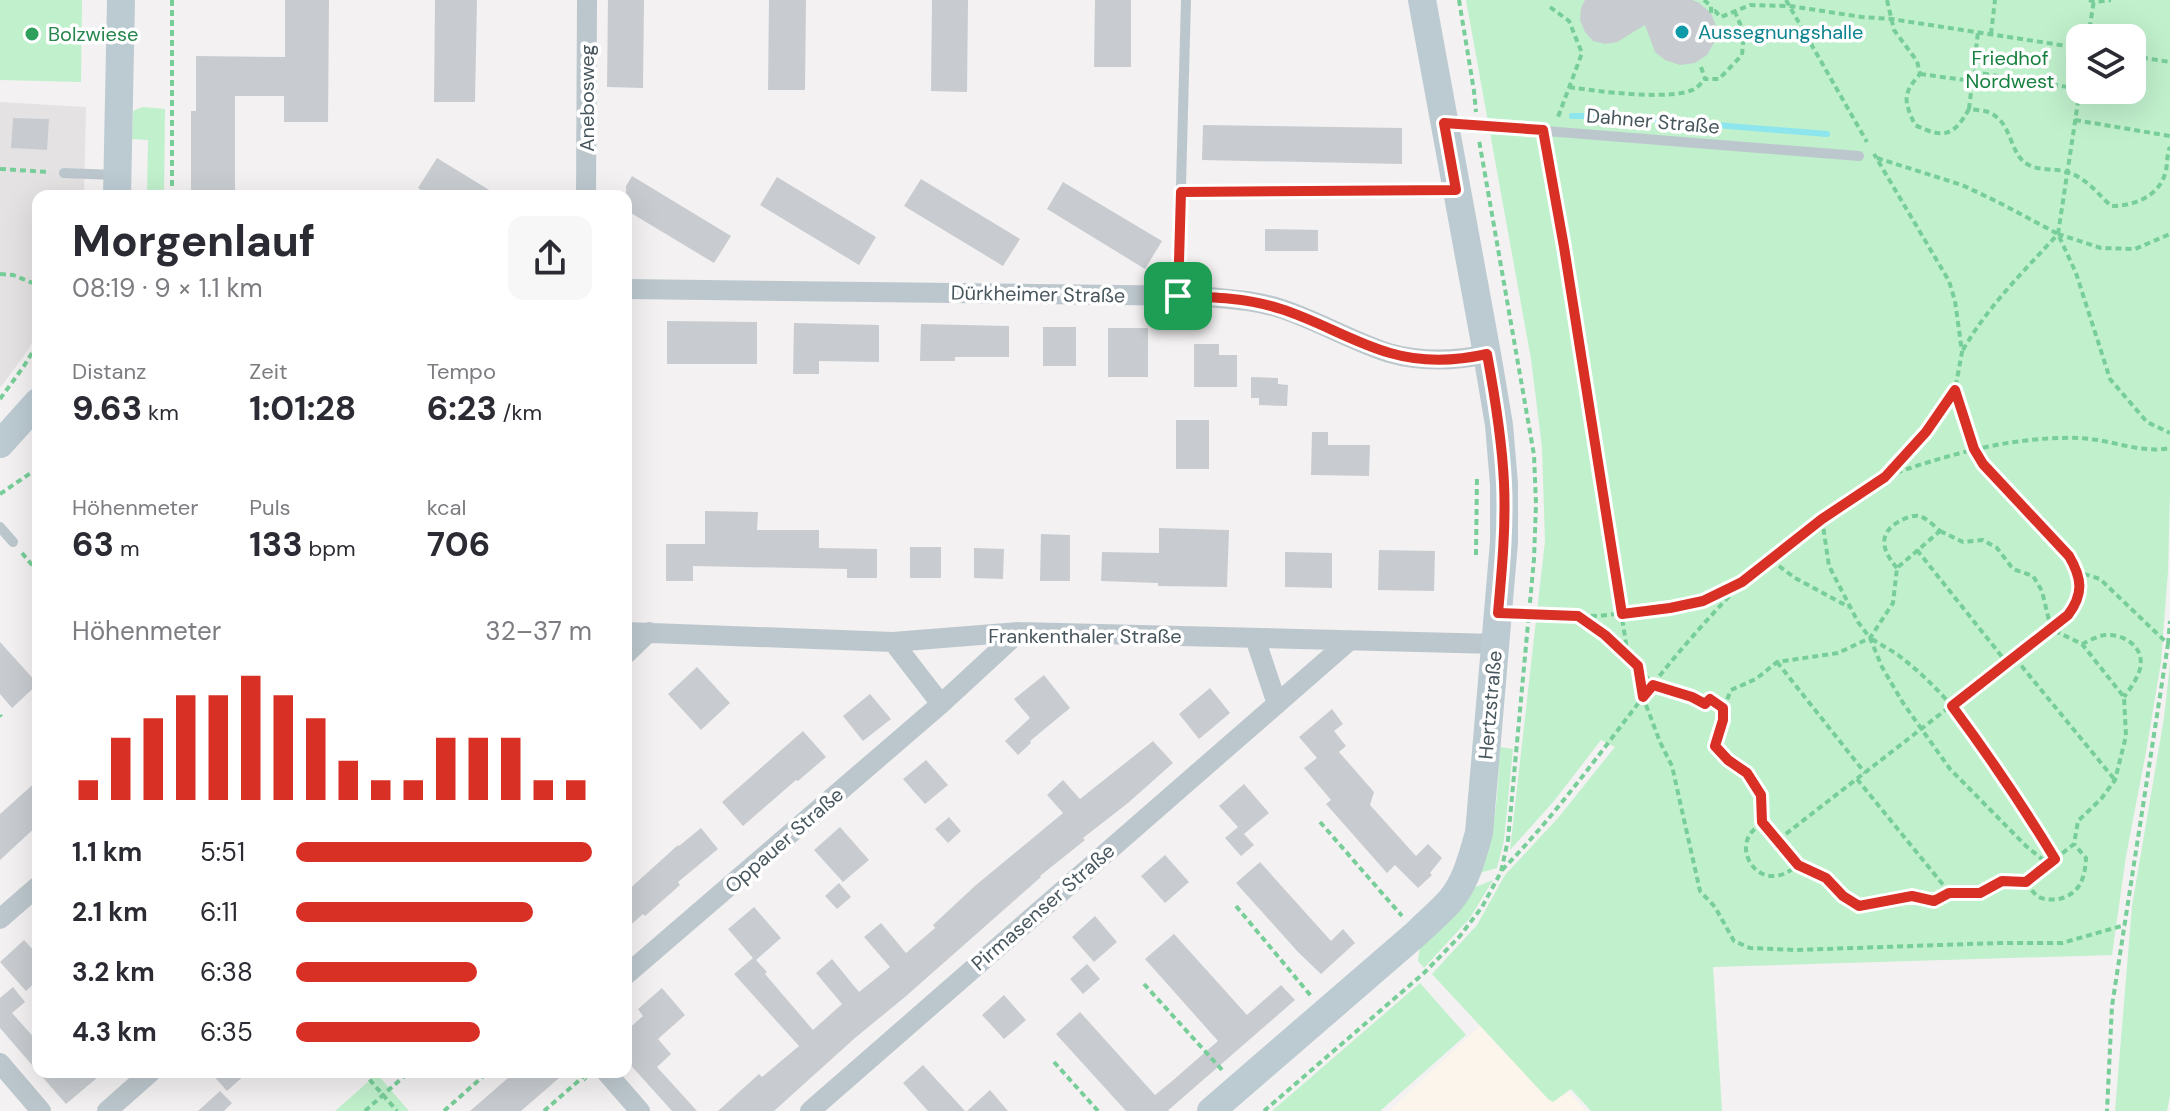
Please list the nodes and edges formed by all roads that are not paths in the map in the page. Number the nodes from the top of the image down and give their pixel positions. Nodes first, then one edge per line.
1 (121, 0) edge
2 (587, 0) edge
3 (1186, 0) edge
4 (1422, 0) edge
5 (1444, 123) junction
6 (1859, 156) dead end
7 (64, 173) road end
8 (118, 185) edge
9 (586, 190) edge
10 (1456, 190) junction
11 (1181, 192) junction
12 (632, 289) edge
13 (1178, 296) junction
14 (1487, 354) junction
15 (32, 408) edge
16 (3, 435) edge
17 (0, 527) edge
18 (13, 542) road end
19 (632, 632) edge
20 (649, 632) junction
21 (1019, 632) junction
22 (1255, 638) junction
23 (1349, 641) junction
24 (893, 642) junction
25 (1496, 644) junction
26 (632, 648) edge
27 (941, 704) junction
28 (1277, 704) junction
29 (32, 891) edge
30 (0, 919) edge
31 (632, 970) edge
32 (0, 1063) edge
33 (144, 1078) edge
34 (611, 1078) edge
35 (41, 1111) edge
36 (107, 1111) edge
37 (640, 1111) edge
38 (810, 1111) edge
39 (1211, 1111) edge

1 - 8 main road
2 - 9 street, Anebosweg
3 - 11 lane
4 - 5 main road, Hertzstraße
5 - 6 lane, Dahner Straße
5 - 10 main road, Hertzstraße
7 - 8 lane
10 - 11 lane
10 - 14 main road, Hertzstraße
11 - 13 lane
12 - 13 street, Dürkheimer Straße
13 - 14 street, Dürkheimer Straße
14 - 25 main road, Hertzstraße
15 - 16 main road
17 - 18 lane
19 - 20 street, Frankenthaler Straße
20 - 24 street, Frankenthaler Straße
20 - 26 street
21 - 22 street, Frankenthaler Straße
21 - 24 street, Frankenthaler Straße
21 - 27 street, Oppauer Straße
22 - 23 street, Frankenthaler Straße
22 - 28 street
23 - 25 street, Frankenthaler Straße
23 - 28 street, Pirmasenser Straße
24 - 27 street
25 - 39 main road, Hertzstraße
27 - 31 street, Oppauer Straße
28 - 38 street, Pirmasenser Straße
29 - 30 street
32 - 35 street
33 - 36 street
34 - 37 street

